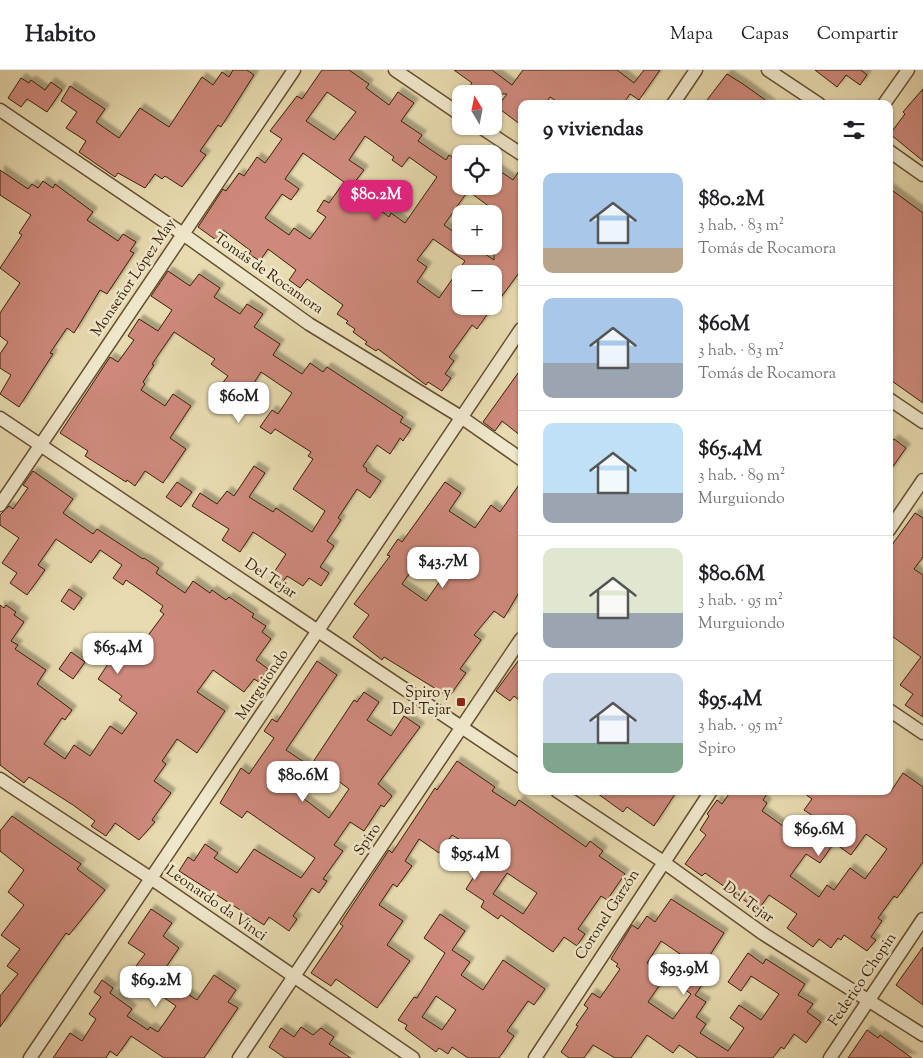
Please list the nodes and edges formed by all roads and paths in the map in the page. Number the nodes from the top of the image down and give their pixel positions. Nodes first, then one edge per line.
1 (294, 70) edge
2 (396, 70) edge
3 (696, 70) edge
4 (768, 70) edge
5 (908, 70) edge
6 (676, 100) edge
7 (813, 100) edge
8 (887, 100) edge
9 (452, 109) edge
10 (0, 110) edge
11 (492, 135) edge
12 (518, 152) edge
13 (893, 154) edge
14 (923, 174) edge
15 (183, 234) junction
16 (518, 333) edge
17 (893, 402) edge
18 (461, 417) junction
19 (0, 418) edge
20 (923, 422) edge
21 (40, 445) junction
22 (518, 457) edge
23 (923, 480) edge
24 (0, 505) edge
25 (893, 524) edge
26 (319, 631) junction
27 (518, 643) edge
28 (893, 713) edge
29 (461, 728) junction
30 (923, 733) edge
31 (518, 765) edge
32 (0, 779) edge
33 (563, 795) edge
34 (707, 795) edge
35 (662, 862) junction
36 (152, 879) junction
37 (923, 919) edge
38 (294, 978) junction
39 (868, 1001) junction
40 (923, 1035) edge
41 (30, 1058) edge
42 (239, 1058) edge
43 (413, 1058) edge
44 (536, 1058) edge
45 (830, 1058) edge

1 - 15 street, Monseñor López May
2 - 9 street
3 - 6 street
4 - 7 street
5 - 8 street
10 - 15 street, Tomás de Rocamora
11 - 12 street
13 - 14 street
15 - 18 street, Tomás de Rocamora
15 - 21 street, Monseñor López May
16 - 18 street, Murguiondo
17 - 20 street
18 - 22 street, Tomás de Rocamora
18 - 26 street, Murguiondo
19 - 21 street, Del Tejar
21 - 24 street, Monseñor López May
21 - 26 street, Del Tejar
23 - 25 street
26 - 29 street, Del Tejar
26 - 36 street, Murguiondo
27 - 29 street, Spiro
28 - 30 street
29 - 31 street, Del Tejar
29 - 38 street, Spiro
32 - 36 street, Leonardo da Vinci
33 - 35 street, Del Tejar
34 - 35 street, Coronel Garzón
35 - 39 street, Del Tejar
35 - 44 street, Coronel Garzón
36 - 38 street, Leonardo da Vinci
36 - 41 street, Murguiondo
37 - 39 street, Federico Chopin
38 - 42 street, Spiro
38 - 43 street, Leonardo da Vinci
39 - 40 street, Del Tejar
39 - 45 street, Federico Chopin

